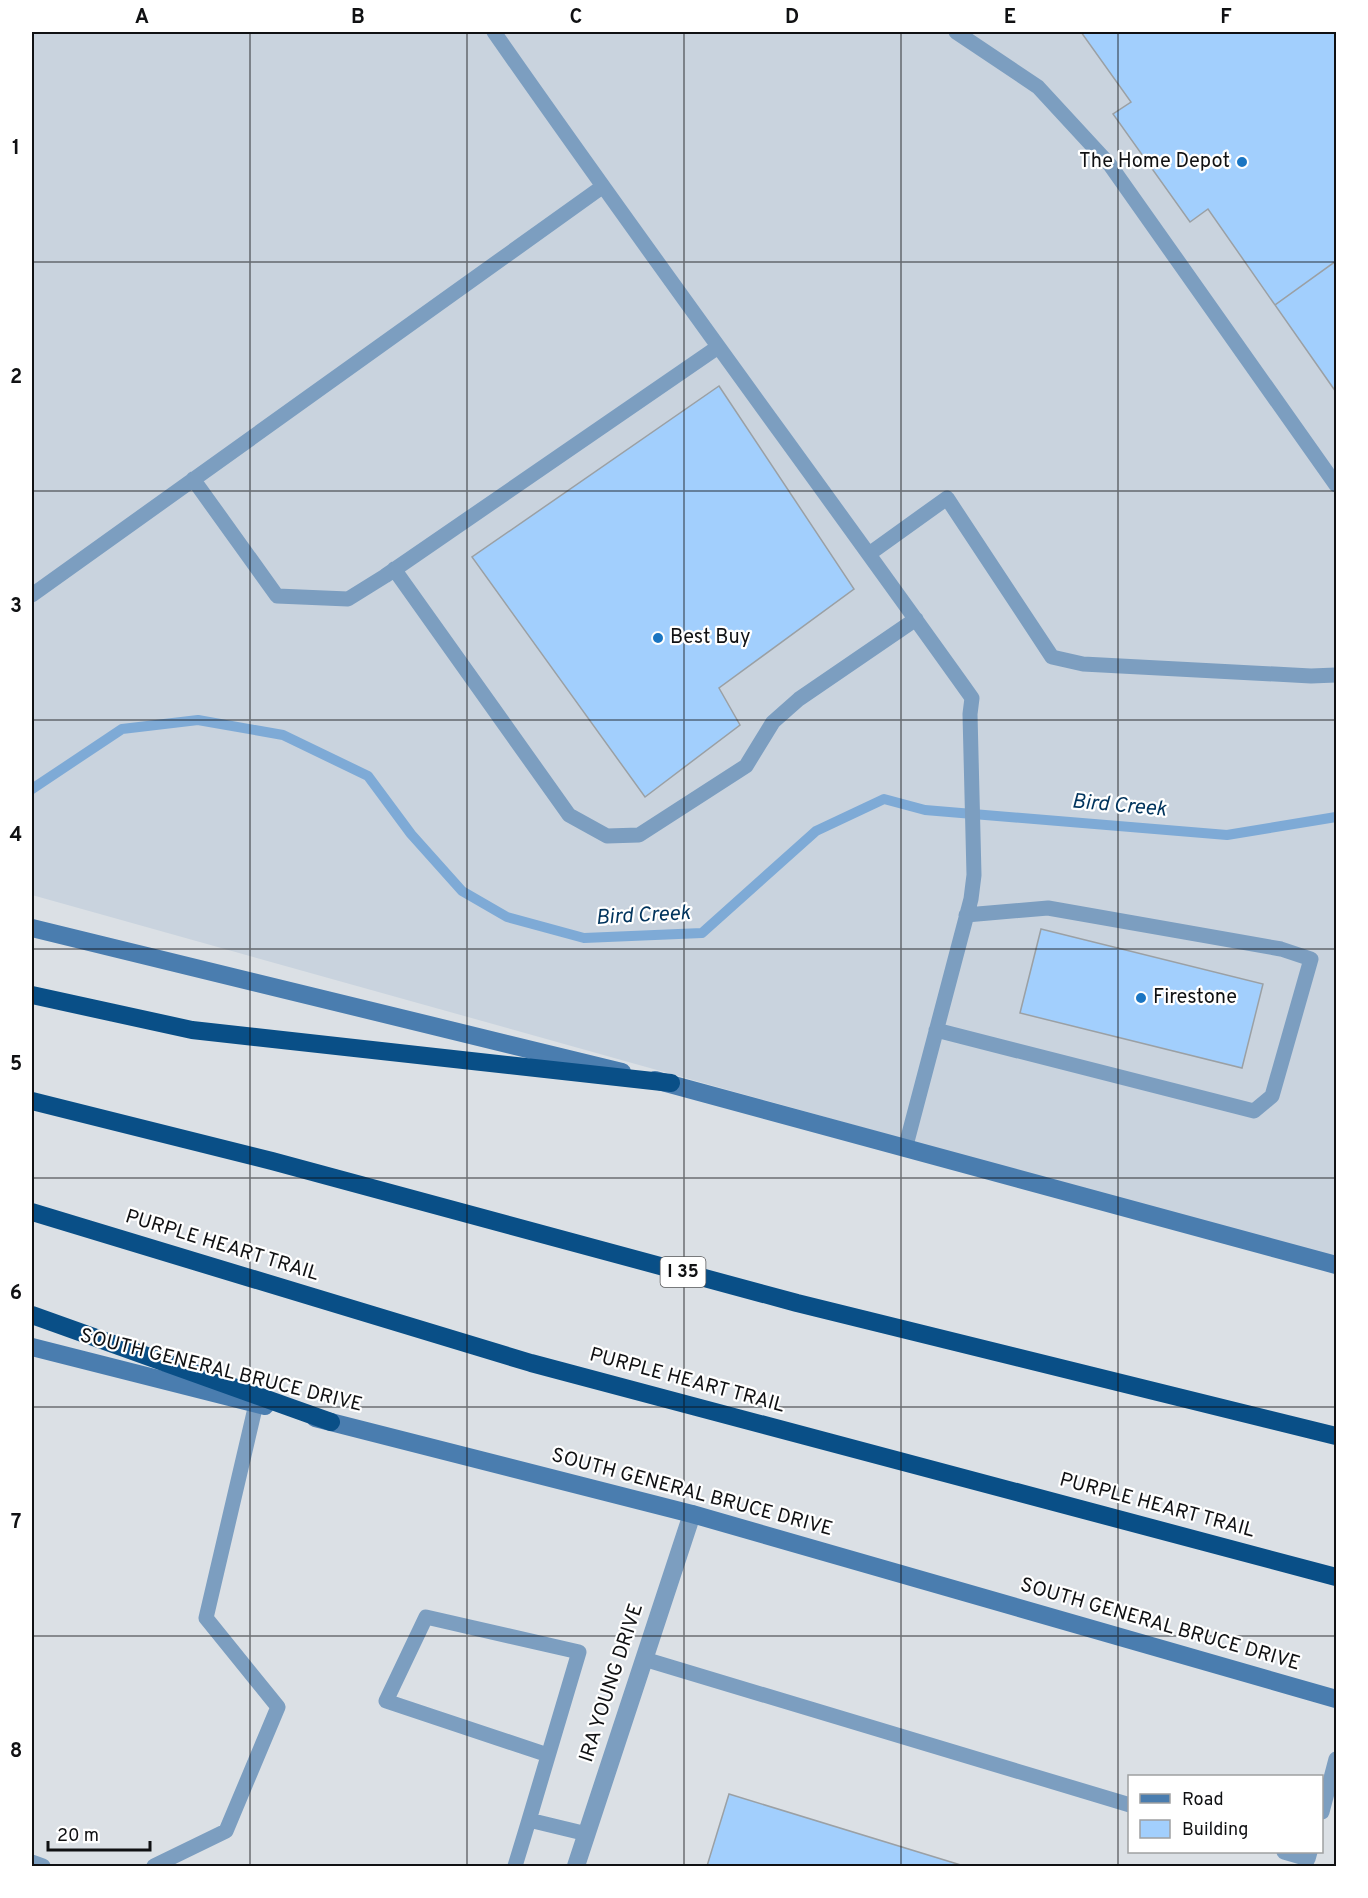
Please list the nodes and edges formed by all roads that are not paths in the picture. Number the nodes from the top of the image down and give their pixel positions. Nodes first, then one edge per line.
1 (494, 32) edge
2 (956, 32) edge
3 (602, 187) junction
4 (718, 347) junction
5 (193, 479) junction
6 (1336, 485) edge
7 (869, 554) junction
8 (394, 569) junction
9 (32, 595) edge
10 (916, 619) junction
11 (1336, 675) edge
12 (966, 915) junction
13 (32, 928) edge
14 (32, 995) edge
15 (936, 1030) junction
16 (671, 1083) junction
17 (32, 1101) edge
18 (905, 1149) junction
19 (32, 1212) edge
20 (1336, 1265) edge
21 (32, 1315) edge
22 (32, 1347) edge
23 (256, 1404) junction
24 (331, 1422) junction
25 (1336, 1436) edge
26 (692, 1514) junction
27 (1336, 1578) edge
28 (644, 1659) junction
29 (1336, 1699) edge
30 (548, 1755) junction
31 (1336, 1759) edge
32 (1128, 1804) edge
33 (1323, 1808) edge
34 (529, 1820) junction
35 (587, 1834) junction
36 (1291, 1853) edge
37 (1312, 1859) edge
38 (32, 1862) edge
39 (43, 1866) edge
40 (154, 1866) edge
41 (515, 1866) edge
42 (576, 1866) edge

1 - 3 lane
2 - 6 lane
3 - 4 lane
3 - 5 lane
4 - 7 lane
4 - 8 lane
5 - 8 lane
5 - 9 lane
7 - 10 lane
7 - 11 lane
8 - 10 lane
10 - 12 lane
12 - 15 lane
12 - 15 lane
13 - 16 main road
14 - 16 highway
15 - 18 lane
16 - 18 main road
17 - 25 highway, I 35
18 - 20 main road
19 - 27 highway, PURPLE HEART TRAIL
21 - 24 highway
22 - 23 main road, SOUTH GENERAL BRUCE DRIVE
23 - 24 main road, SOUTH GENERAL BRUCE DRIVE
23 - 40 lane
24 - 26 main road, SOUTH GENERAL BRUCE DRIVE
26 - 28 street, IRA YOUNG DRIVE
26 - 29 main road, SOUTH GENERAL BRUCE DRIVE
28 - 32 lane
28 - 35 street, IRA YOUNG DRIVE
30 - 30 lane
30 - 34 lane
31 - 33 lane
34 - 35 lane
34 - 41 lane
35 - 42 street, IRA YOUNG DRIVE
36 - 37 lane
38 - 39 lane

